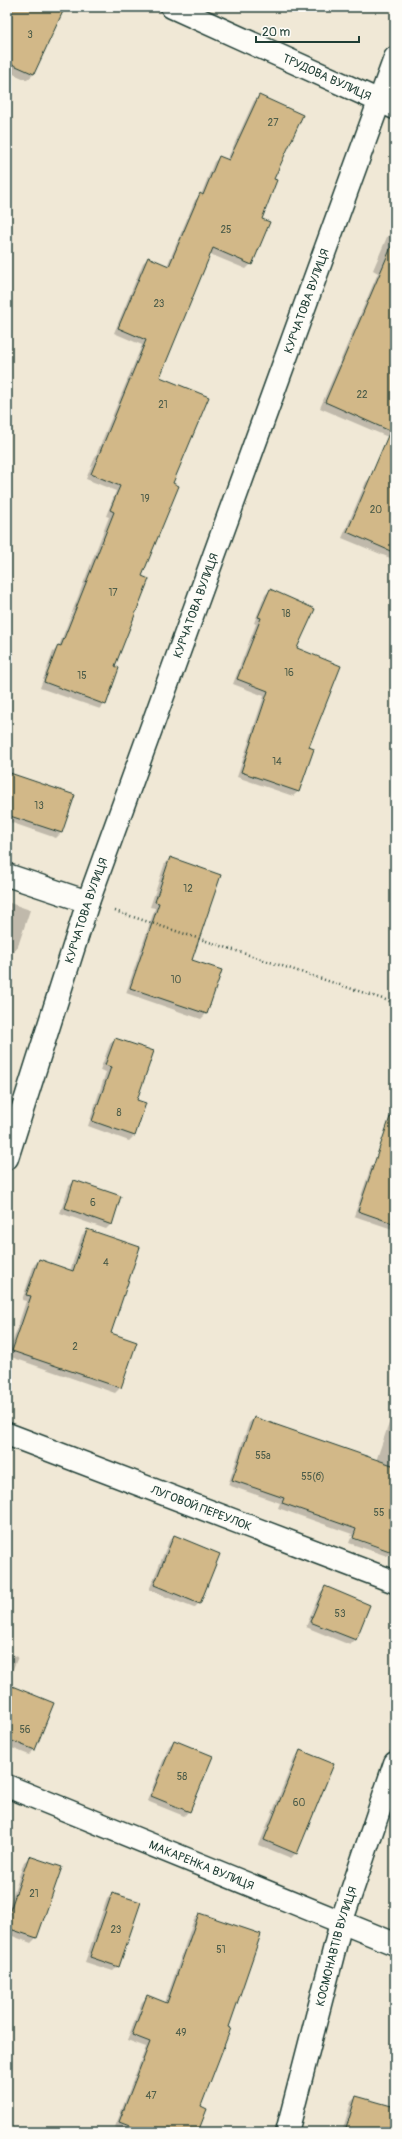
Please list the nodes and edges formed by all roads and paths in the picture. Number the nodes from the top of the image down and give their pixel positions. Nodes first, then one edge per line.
1 (172, 7) edge
2 (395, 58) edge
3 (387, 104) edge
4 (7, 875) edge
5 (88, 902) junction
6 (395, 1003) edge
7 (7, 1158) edge
8 (7, 1434) edge
9 (395, 1582) edge
10 (395, 1763) edge
11 (7, 1786) edge
12 (341, 1924) junction
13 (395, 1944) edge
14 (287, 2132) edge

1 - 3 street, ТРУДОВА ВУЛИЦЯ
2 - 3 street, КУРЧАТОВА ВУЛИЦЯ
3 - 5 street, КУРЧАТОВА ВУЛИЦЯ
4 - 5 street
5 - 6 path
5 - 7 street, КУРЧАТОВА ВУЛИЦЯ
8 - 9 street, ЛУГОВОЙ ПЕРЕУЛОК
10 - 12 street, КОСМОНАВТІВ ВУЛИЦЯ
11 - 12 street, МАКАРЕНКА ВУЛИЦЯ
12 - 13 street, МАКАРЕНКА ВУЛИЦЯ
12 - 14 street, КОСМОНАВТІВ ВУЛИЦЯ

